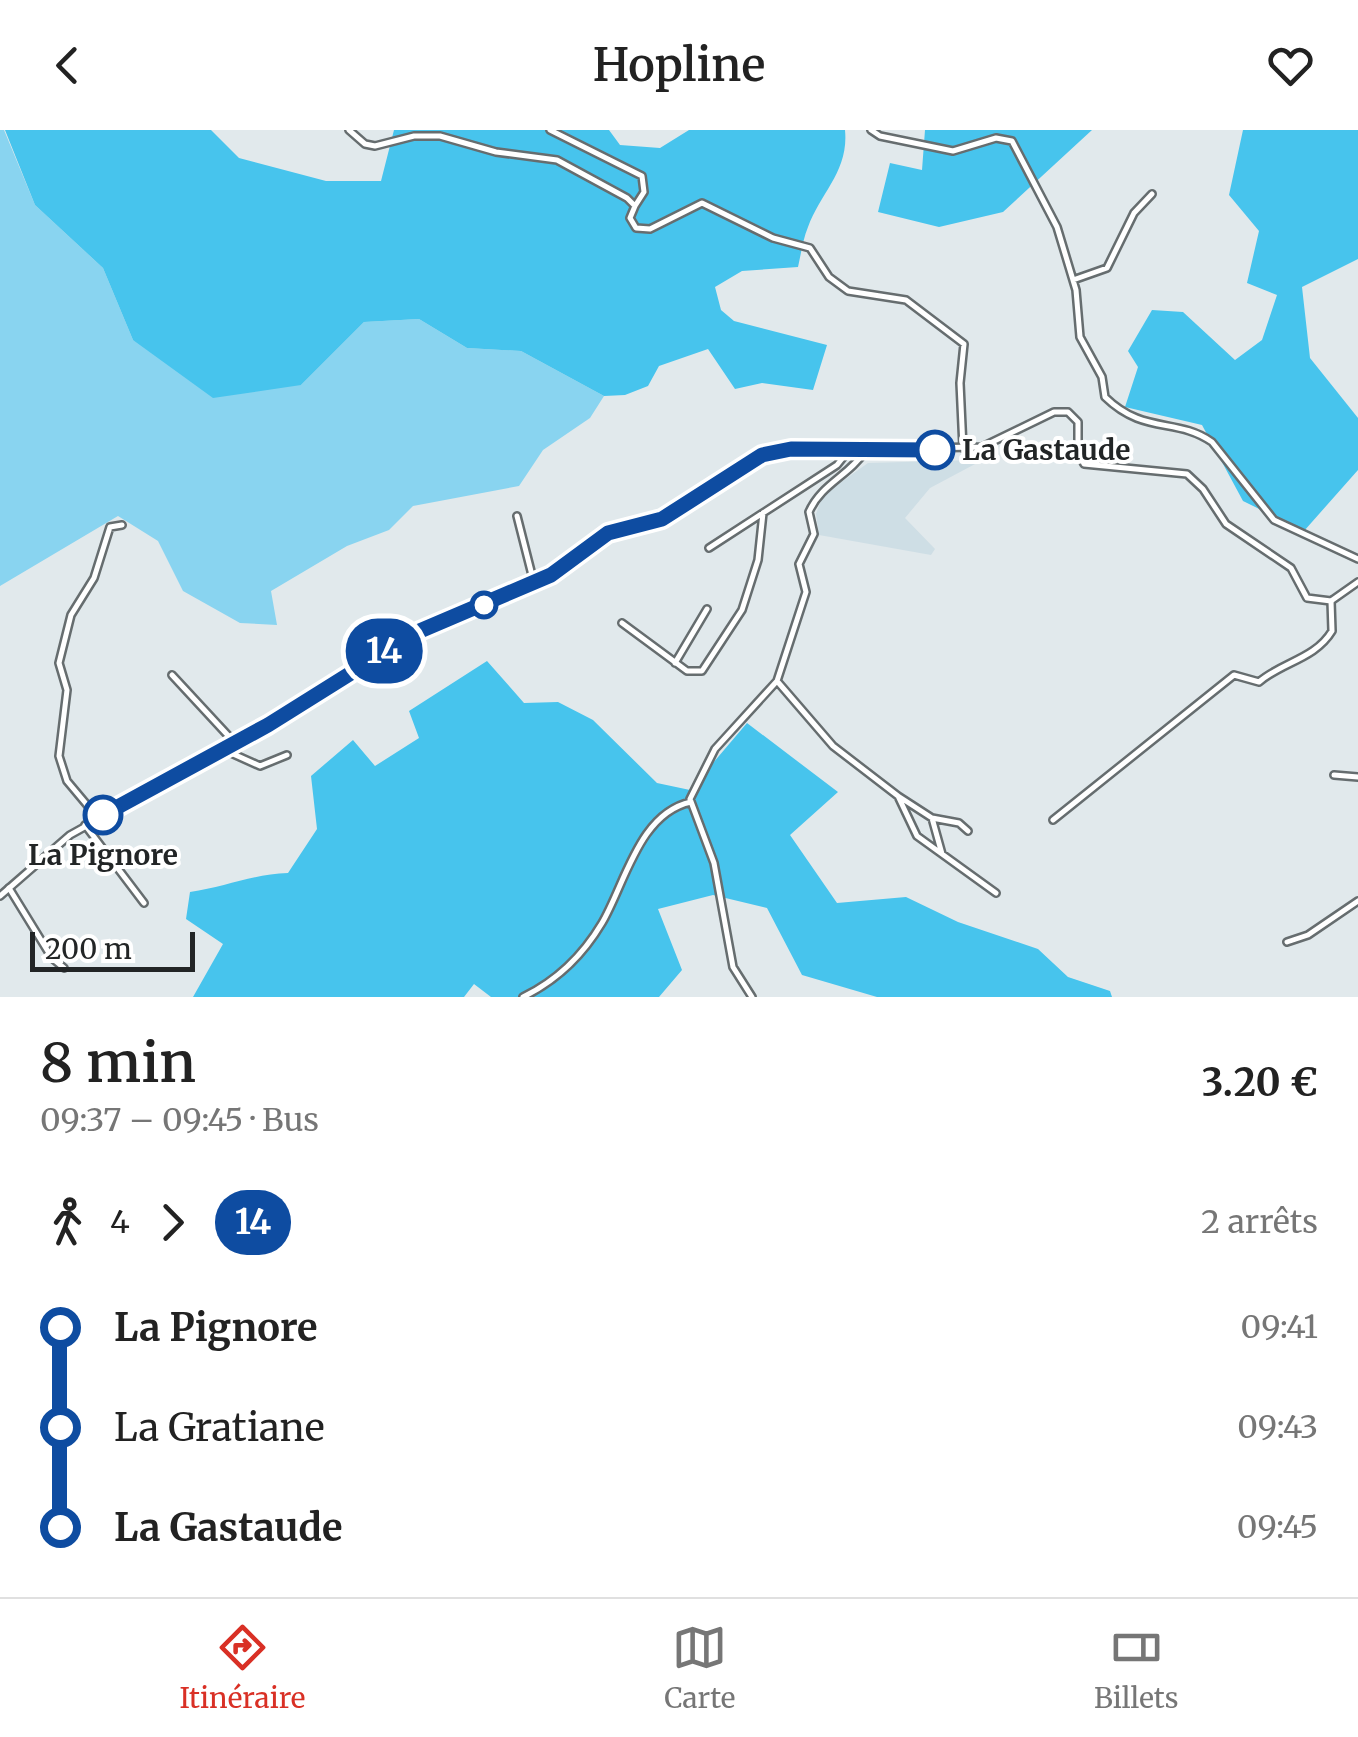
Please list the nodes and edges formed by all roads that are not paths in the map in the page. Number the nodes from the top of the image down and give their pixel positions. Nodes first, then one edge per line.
1 (350, 130) edge
2 (436, 130) edge
3 (550, 130) edge
4 (871, 130) edge
5 (422, 136) junction
6 (1152, 194) dead end
7 (635, 206) junction
8 (1073, 280) junction
9 (963, 448) junction
10 (838, 450) junction
11 (849, 450) junction
12 (865, 450) junction
13 (837, 465) junction
14 (763, 513) junction
15 (517, 516) dead end
16 (122, 526) dead end
17 (709, 548) dead end
18 (1358, 560) edge
19 (1358, 582) edge
20 (534, 583) junction
21 (1331, 601) junction
22 (706, 609) dead end
23 (622, 623) dead end
24 (676, 663) junction
25 (172, 675) dead end
26 (777, 681) junction
27 (235, 743) junction
28 (222, 749) junction
29 (287, 755) dead end
30 (1334, 775) dead end
31 (1358, 776) edge
32 (898, 796) junction
33 (691, 802) junction
34 (98, 818) junction
35 (932, 818) junction
36 (1053, 820) dead end
37 (85, 825) junction
38 (968, 831) dead end
39 (942, 854) junction
40 (8, 888) junction
41 (996, 893) dead end
42 (0, 896) edge
43 (1358, 902) edge
44 (144, 903) dead end
45 (1287, 942) dead end
46 (64, 968) dead end
47 (523, 997) edge
48 (752, 997) edge

1 - 5 street
2 - 5 street
3 - 7 street
4 - 8 street
5 - 7 street
6 - 8 street
7 - 9 street
8 - 18 street
9 - 12 street
9 - 21 street
10 - 11 street
10 - 13 street
10 - 20 street
11 - 12 street
11 - 13 street
12 - 26 street
13 - 14 street
14 - 17 street
14 - 24 street
15 - 20 street
16 - 34 street
19 - 21 street
20 - 27 street
21 - 36 street
22 - 24 street
23 - 24 street
25 - 27 street
26 - 32 street
26 - 33 street
27 - 28 street
28 - 29 street
28 - 34 street
30 - 31 street
32 - 35 street
32 - 39 street
33 - 47 street
33 - 48 street
34 - 37 street
35 - 38 street
35 - 39 street
37 - 40 street
37 - 44 street
39 - 41 street
40 - 42 street
40 - 46 street
43 - 45 street

